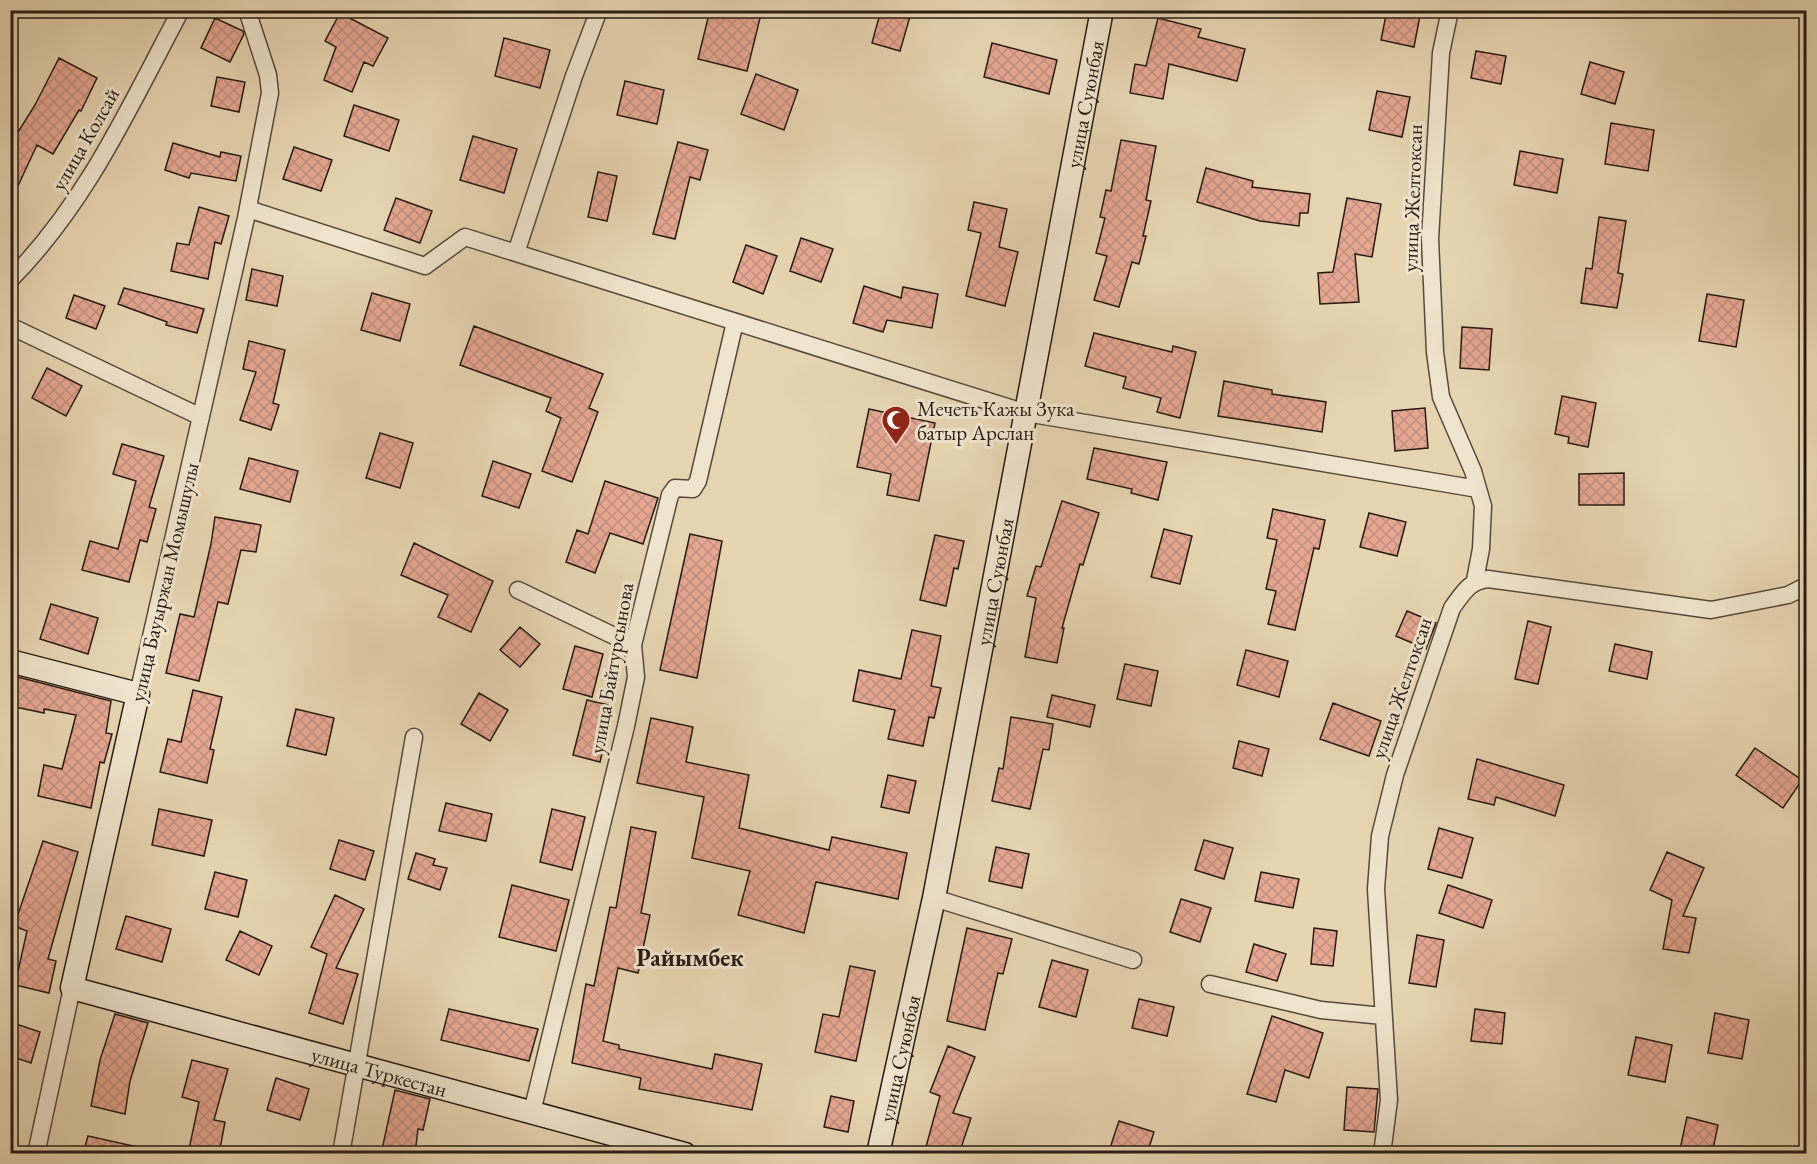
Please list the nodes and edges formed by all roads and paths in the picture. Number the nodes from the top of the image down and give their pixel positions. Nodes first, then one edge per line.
1 (181, 10) edge
2 (247, 10) edge
3 (599, 10) edge
4 (1102, 10) edge
5 (1450, 10) edge
6 (248, 209) junction
7 (516, 253) junction
8 (10, 280) edge
9 (735, 322) junction
10 (10, 326) edge
11 (1026, 413) junction
12 (201, 417) junction
13 (1478, 489) junction
14 (1475, 580) junction
15 (1806, 586) edge
16 (518, 590) dead end
17 (633, 645) junction
18 (10, 661) edge
19 (138, 694) junction
20 (414, 737) dead end
21 (934, 897) junction
22 (1133, 960) dead end
23 (1210, 984) dead end
24 (72, 988) junction
25 (1383, 1016) junction
26 (355, 1065) junction
27 (531, 1112) junction
28 (36, 1154) edge
29 (341, 1154) edge
30 (685, 1154) edge
31 (878, 1154) edge
32 (1383, 1154) edge

1 - 8 street, улица Колсай
2 - 6 street, улица Бауыржан Момышулы
3 - 7 street
4 - 11 main road, улица Суюнбая
5 - 13 street, улица Желтоксан
6 - 7 street
6 - 12 street, улица Бауыржан Момышулы
7 - 9 street
9 - 11 street
9 - 17 street, улица Байтурсынова
10 - 12 street
11 - 13 street
11 - 21 main road, улица Суюнбая
12 - 19 street, улица Бауыржан Момышулы
13 - 14 street, улица Желтоксан
14 - 15 street
14 - 25 street, улица Желтоксан
16 - 17 street
17 - 27 street, улица Байтурсынова
18 - 19 main road
19 - 24 main road, улица Бауыржан Момышулы
20 - 26 street
21 - 22 street
21 - 31 main road, улица Суюнбая
23 - 25 street
24 - 26 main road, улица Туркестан
24 - 28 street, улица Бауыржан Момышулы
25 - 32 street, улица Желтоксан
26 - 27 main road, улица Туркестан
26 - 29 street
27 - 30 main road, улица Туркестан

